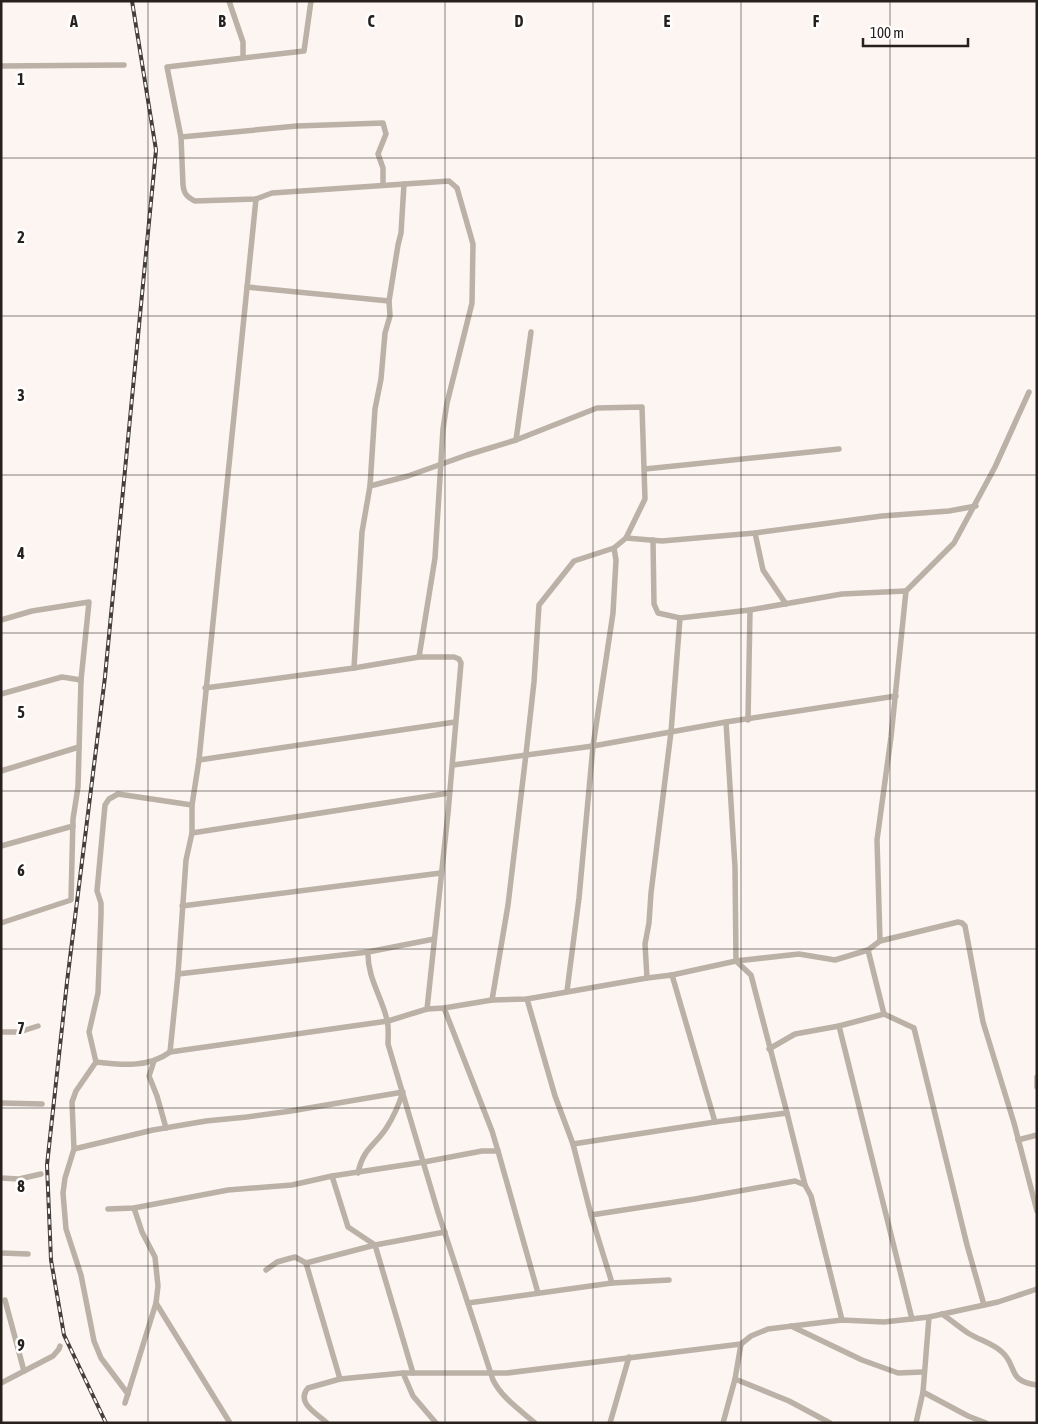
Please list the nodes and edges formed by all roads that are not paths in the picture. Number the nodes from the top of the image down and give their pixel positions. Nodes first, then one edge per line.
1 (229, 1) edge
2 (311, 1) edge
3 (244, 57) junction
4 (124, 65) dead end
5 (1, 66) edge
6 (182, 137) junction
7 (383, 184) junction
8 (404, 184) junction
9 (256, 199) junction
10 (247, 287) junction
11 (389, 301) junction
12 (531, 332) dead end
13 (1029, 392) dead end
14 (516, 440) junction
15 (839, 449) dead end
16 (442, 464) junction
17 (645, 469) junction
18 (370, 486) junction
19 (976, 506) junction
20 (755, 533) junction
21 (626, 538) junction
22 (653, 540) junction
23 (614, 548) junction
24 (906, 591) junction
25 (786, 604) junction
26 (750, 610) junction
27 (680, 618) junction
28 (1, 620) edge
29 (419, 657) junction
30 (354, 668) junction
31 (81, 680) junction
32 (205, 688) junction
33 (1, 694) edge
34 (896, 696) junction
35 (748, 720) junction
36 (455, 722) junction
37 (726, 722) junction
38 (671, 732) junction
39 (593, 746) junction
40 (79, 747) junction
41 (526, 754) junction
42 (199, 760) junction
43 (453, 766) junction
44 (1, 771) edge
45 (449, 793) junction
46 (192, 805) junction
47 (73, 826) junction
48 (192, 833) junction
49 (1, 846) edge
50 (441, 873) junction
51 (182, 906) junction
52 (1, 923) edge
53 (434, 939) junction
54 (880, 940) junction
55 (868, 950) junction
56 (368, 952) junction
57 (736, 961) junction
58 (178, 974) junction
59 (672, 975) junction
60 (647, 978) junction
61 (567, 991) junction
62 (527, 999) junction
63 (492, 1000) junction
64 (444, 1008) junction
65 (428, 1009) junction
66 (884, 1014) junction
67 (388, 1021) junction
68 (38, 1026) dead end
69 (838, 1026) junction
70 (1, 1032) edge
71 (769, 1048) junction
72 (170, 1052) junction
73 (154, 1061) junction
74 (96, 1062) junction
75 (1037, 1077) edge
76 (1037, 1087) edge
77 (403, 1092) junction
78 (1, 1103) edge
79 (42, 1104) dead end
80 (787, 1114) junction
81 (715, 1122) junction
82 (166, 1128) junction
83 (1037, 1134) edge
84 (1018, 1140) junction
85 (573, 1144) junction
86 (74, 1149) junction
87 (498, 1151) junction
88 (424, 1162) junction
89 (358, 1173) junction
90 (41, 1174) dead end
91 (332, 1176) junction
92 (1, 1178) edge
93 (805, 1185) junction
94 (134, 1208) junction
95 (108, 1209) dead end
96 (1037, 1211) edge
97 (591, 1215) junction
98 (445, 1232) junction
99 (375, 1245) junction
100 (1, 1253) edge
101 (28, 1254) dead end
102 (306, 1263) junction
103 (266, 1270) dead end
104 (669, 1280) dead end
105 (612, 1283) junction
106 (1037, 1289) edge
107 (538, 1293) junction
108 (5, 1300) dead end
109 (156, 1303) junction
110 (468, 1303) junction
111 (984, 1305) junction
112 (942, 1314) junction
113 (929, 1318) junction
114 (912, 1319) junction
115 (842, 1320) junction
116 (791, 1326) junction
117 (741, 1344) junction
118 (60, 1346) dead end
119 (629, 1358) junction
120 (24, 1371) junction
121 (490, 1372) junction
122 (924, 1372) junction
123 (403, 1373) junction
124 (413, 1373) junction
125 (340, 1379) junction
126 (734, 1379) junction
127 (1, 1383) edge
128 (1037, 1385) edge
129 (922, 1392) junction
130 (128, 1394) junction
131 (125, 1403) dead end
132 (230, 1423) edge
133 (327, 1423) edge
134 (436, 1423) edge
135 (535, 1423) edge
136 (610, 1423) edge
137 (723, 1423) edge
138 (830, 1423) edge
139 (916, 1423) edge
140 (986, 1423) edge

1 - 3 street
2 - 3 street
3 - 6 street
4 - 5 street
6 - 7 street
6 - 9 street
7 - 8 street
7 - 9 street
8 - 11 street
8 - 16 street
9 - 10 street
10 - 11 street
10 - 32 street
11 - 18 street
12 - 14 street
13 - 19 street
14 - 16 street
14 - 17 street
15 - 17 street
16 - 18 street
16 - 29 street
17 - 21 street
18 - 30 street
19 - 20 street
19 - 24 street
20 - 22 street
20 - 25 street
21 - 22 street
21 - 23 street
22 - 27 street
23 - 39 street
23 - 41 street
24 - 25 street
24 - 34 street
25 - 26 street
26 - 27 street
26 - 35 street
27 - 38 street
28 - 31 street
29 - 30 street
29 - 36 street
30 - 32 street
31 - 33 street
31 - 40 street
32 - 42 street
34 - 35 street
34 - 54 street
35 - 37 street
36 - 42 street
36 - 43 street
37 - 38 street
37 - 57 street
38 - 39 street
38 - 60 street
39 - 41 street
39 - 61 street
40 - 44 street
40 - 47 street
41 - 43 street
41 - 63 street
42 - 46 street
43 - 45 street
45 - 48 street
45 - 50 street
46 - 48 street
46 - 74 street
47 - 49 street
47 - 52 street
48 - 51 street
50 - 51 street
50 - 53 street
51 - 58 street
53 - 56 street
53 - 65 street
54 - 55 street
54 - 84 street
55 - 57 street
55 - 66 street
56 - 58 street
56 - 67 street
57 - 59 street
57 - 71 street
58 - 72 street
59 - 60 street
59 - 81 street
60 - 61 street
61 - 62 street
62 - 63 street
62 - 85 street
63 - 64 street
64 - 65 street
64 - 87 street
65 - 67 street
66 - 69 street
66 - 111 street
67 - 72 street
67 - 77 street
68 - 70 street
69 - 71 street
69 - 114 street
71 - 80 street
72 - 73 street
73 - 74 street
73 - 82 street
74 - 86 street
75 - 76 street
77 - 82 street
77 - 88 street
77 - 89 street
78 - 79 street
80 - 81 street
80 - 93 street
81 - 85 street
82 - 86 street
83 - 84 street
84 - 96 street
85 - 97 street
86 - 130 street
87 - 88 street
87 - 107 street
88 - 89 street
88 - 98 street
89 - 91 street
90 - 92 street
91 - 94 street
91 - 99 street
93 - 97 street
93 - 115 street
94 - 95 street
94 - 109 street
97 - 105 street
98 - 99 street
98 - 110 street
99 - 102 street
99 - 124 street
100 - 101 street
102 - 103 street
102 - 125 street
104 - 105 street
105 - 107 street
106 - 111 street
107 - 110 street
108 - 120 street
109 - 130 street
109 - 132 street
110 - 121 street
111 - 112 street
112 - 113 street
112 - 128 street
113 - 114 street
113 - 122 street
114 - 115 street
115 - 116 street
116 - 117 street
116 - 122 street
117 - 119 street
117 - 126 street
118 - 120 street
119 - 121 street
119 - 136 street
120 - 127 street
121 - 124 street
121 - 135 street
122 - 129 street
123 - 124 street
123 - 125 street
123 - 134 street
125 - 133 street
126 - 137 street
126 - 138 street
129 - 139 street
129 - 140 street
130 - 131 street

